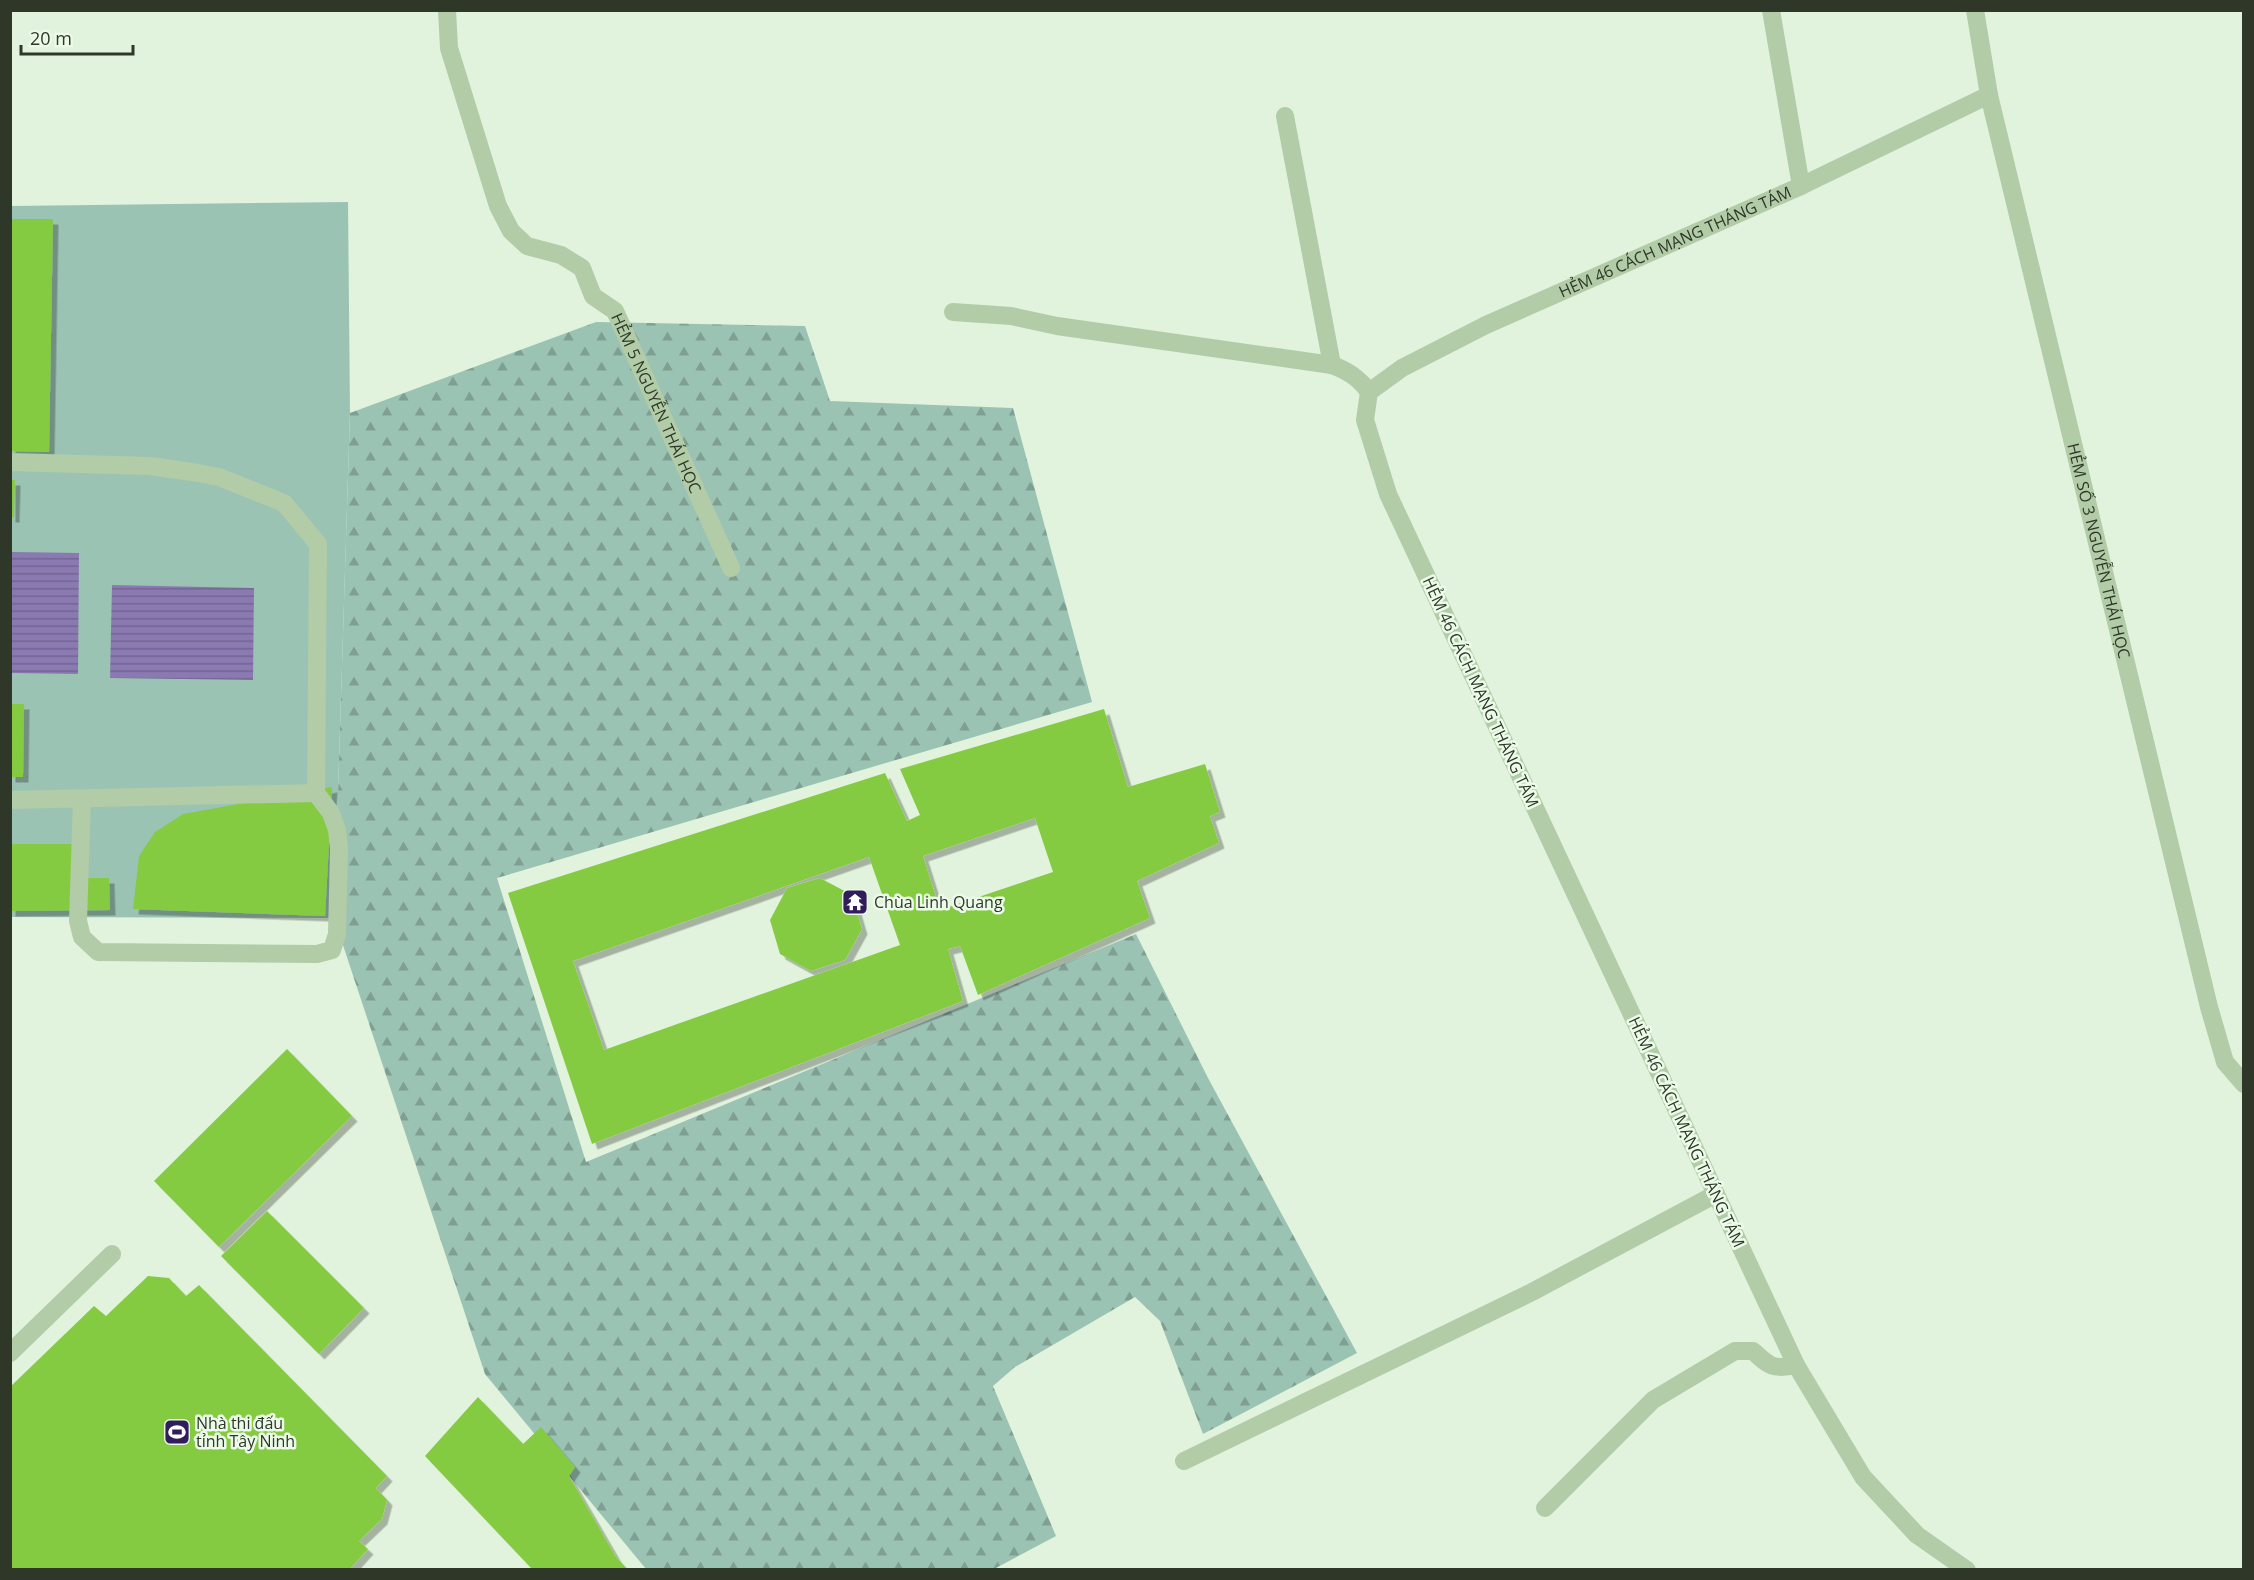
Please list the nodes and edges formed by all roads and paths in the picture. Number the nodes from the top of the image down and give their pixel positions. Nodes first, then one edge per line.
1 (447, 10) edge
2 (1771, 10) edge
3 (1974, 10) edge
4 (1989, 95) junction
5 (1285, 116) dead end
6 (1800, 186) junction
7 (953, 312) dead end
8 (1332, 365) junction
9 (1369, 392) junction
10 (10, 462) edge
11 (731, 568) dead end
12 (316, 793) junction
13 (82, 799) junction
14 (10, 800) edge
15 (2244, 1084) edge
16 (1716, 1194) junction
17 (112, 1254) dead end
18 (10, 1353) edge
19 (1796, 1365) junction
20 (1184, 1461) dead end
21 (1545, 1508) dead end
22 (1967, 1569) edge

1 - 11 street, HẺM 5 NGUYỄN THÁI HỌC
2 - 6 street
3 - 4 street, HẺM SỐ 3 NGUYỄN THÁI HỌC
4 - 6 street, HẺM 46 CÁCH MẠNG THÁNG TÁM
4 - 15 street, HẺM SỐ 3 NGUYỄN THÁI HỌC
5 - 8 street
6 - 9 street, HẺM 46 CÁCH MẠNG THÁNG TÁM
7 - 8 street
8 - 9 street
9 - 16 street, HẺM 46 CÁCH MẠNG THÁNG TÁM
10 - 12 street
12 - 13 street
12 - 13 street
13 - 14 street
16 - 19 street, HẺM 46 CÁCH MẠNG THÁNG TÁM
16 - 20 street
17 - 18 street
19 - 21 street
19 - 22 street, HẺM 46 CÁCH MẠNG THÁNG TÁM

